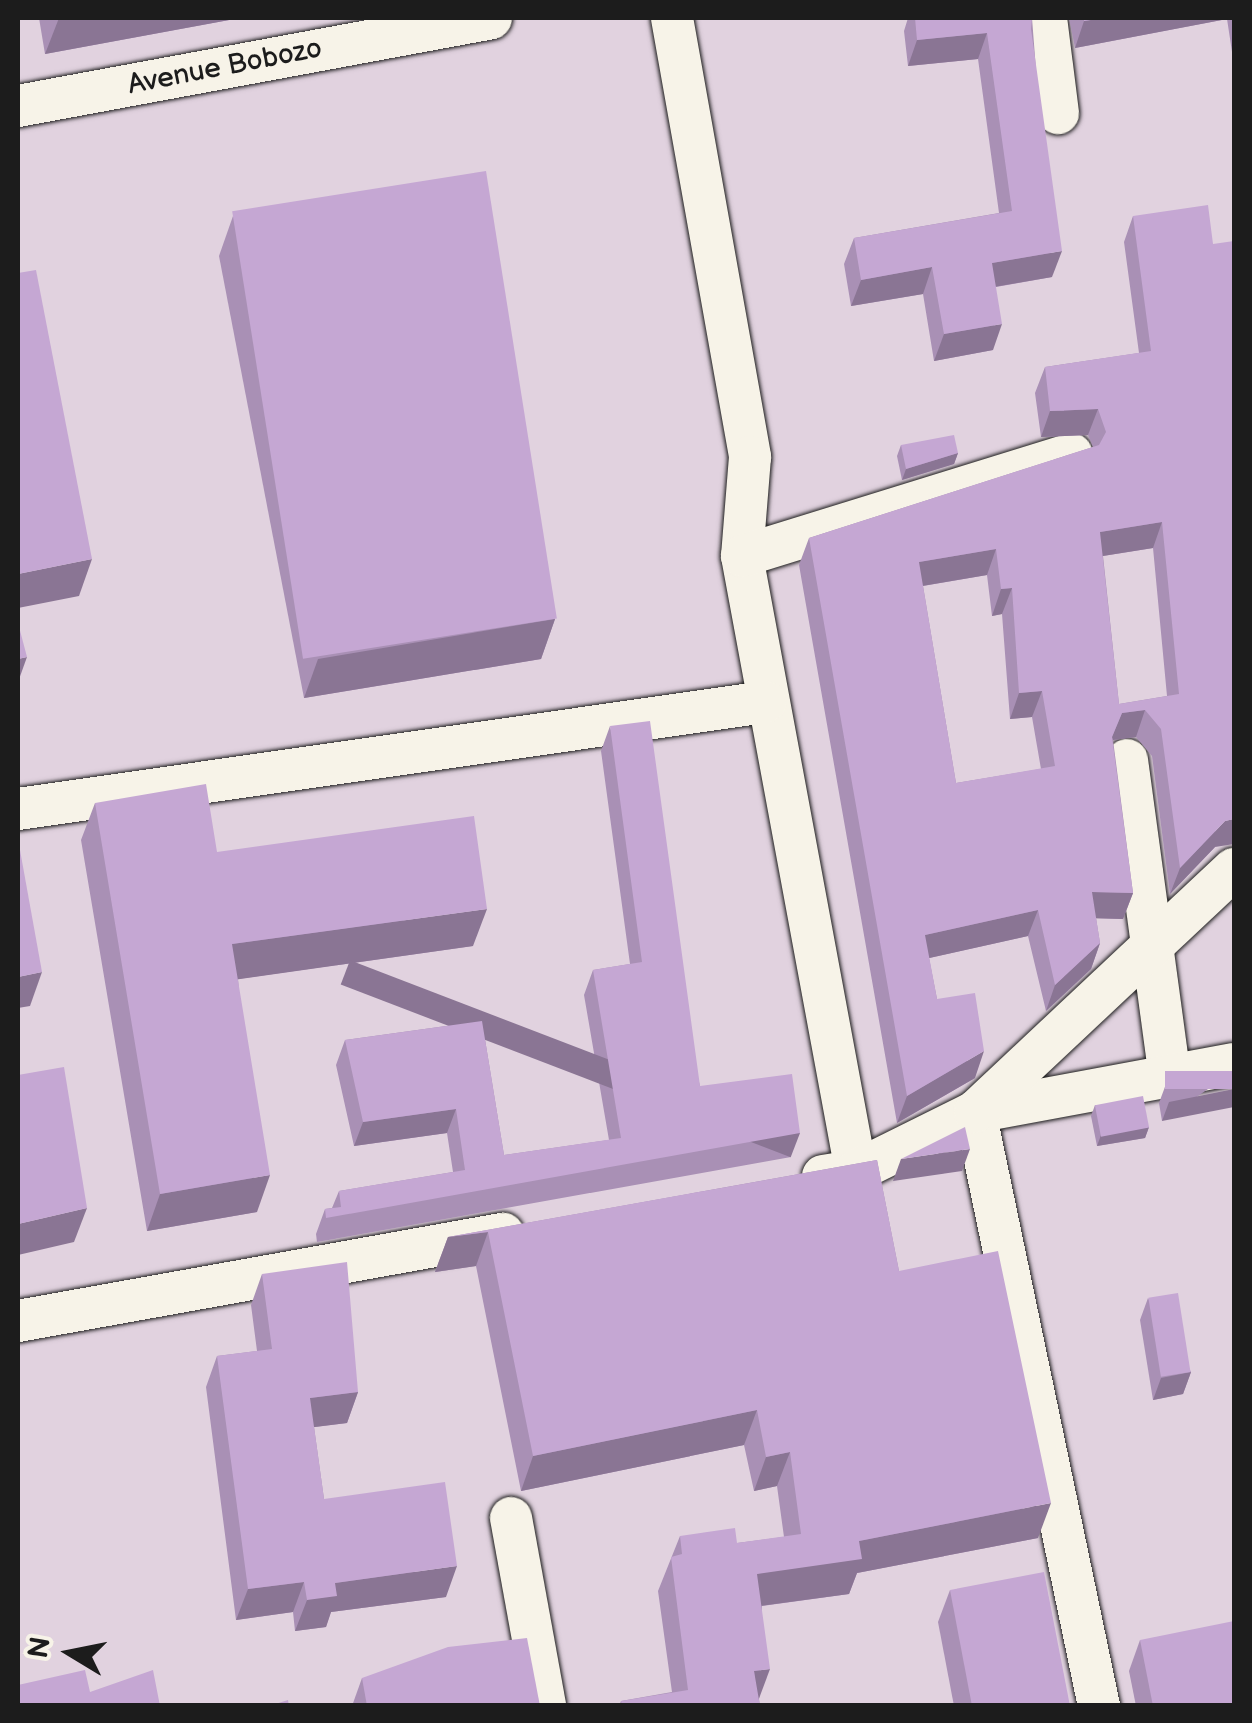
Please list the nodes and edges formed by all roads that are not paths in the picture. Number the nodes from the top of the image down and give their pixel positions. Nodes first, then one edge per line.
1 (490, 18) edge
2 (672, 18) edge
3 (1046, 18) edge
4 (18, 106) edge
5 (1058, 114) dead end
6 (1072, 454) edge
7 (742, 556) junction
8 (766, 702) junction
9 (1126, 760) dead end
10 (18, 808) edge
11 (1234, 869) edge
12 (1153, 946) junction
13 (1234, 1064) edge
14 (1170, 1076) junction
15 (976, 1112) junction
16 (856, 1170) junction
17 (778, 1184) edge
18 (544, 1226) edge
19 (18, 1321) edge
20 (510, 1518) dead end
21 (545, 1706) edge
22 (1098, 1706) edge

1 - 4 street, Avenue Bobozo
2 - 7 street
3 - 5 street
6 - 7 street
7 - 8 street
8 - 10 street
8 - 16 street
9 - 12 street
11 - 12 street
12 - 14 street
12 - 15 street
13 - 14 street
14 - 15 street
15 - 16 street
15 - 22 street
16 - 17 street
18 - 19 street
20 - 21 street

